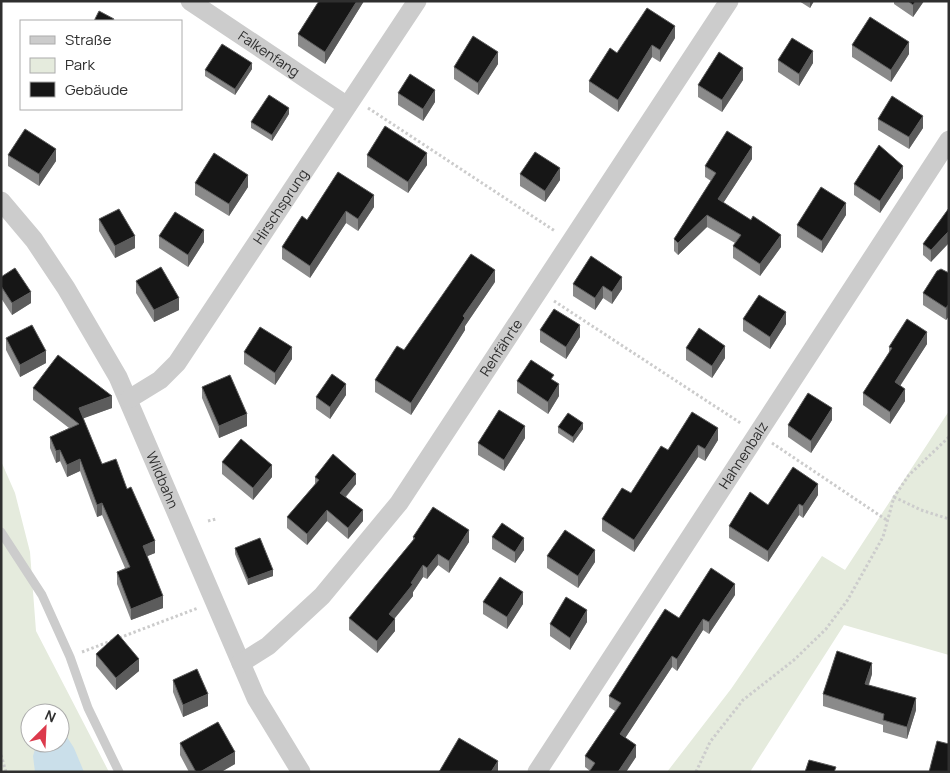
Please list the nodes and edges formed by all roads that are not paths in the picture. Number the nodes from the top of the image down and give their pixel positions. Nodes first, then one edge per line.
1 (190, 1) edge
2 (417, 1) edge
3 (729, 1) edge
4 (350, 102) junction
5 (949, 140) edge
6 (1, 200) edge
7 (129, 399) junction
8 (1, 532) edge
9 (240, 663) junction
10 (119, 772) edge
11 (301, 772) edge
12 (537, 772) edge

1 - 4 street, Falkenfang
2 - 4 street, Hirschsprung
3 - 9 street, Rehfährte
4 - 7 street, Hirschsprung
5 - 12 street, Hahnenbalz
6 - 7 street, Wildbahn
7 - 9 street, Wildbahn
8 - 10 lane
9 - 11 street, Wildbahn

